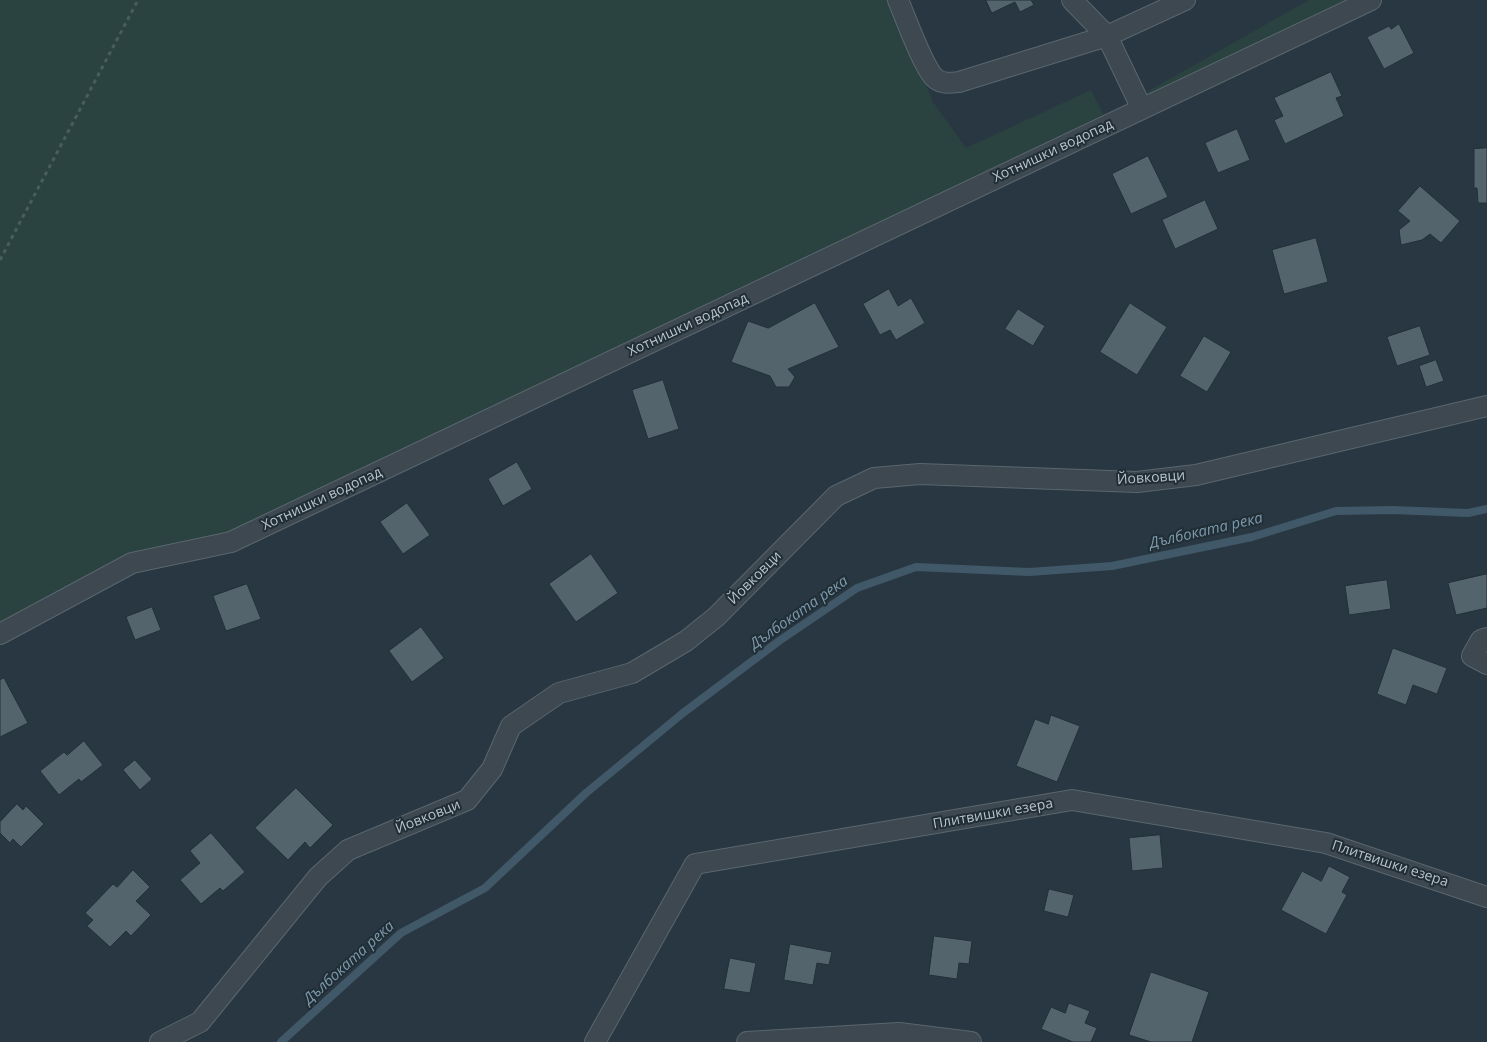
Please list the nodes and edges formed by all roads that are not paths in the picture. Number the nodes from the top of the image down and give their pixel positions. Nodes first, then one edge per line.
1 (898, 0) edge
2 (1072, 0) edge
3 (1185, 0) edge
4 (1371, 0) edge
5 (1107, 36) junction
6 (1142, 109) junction
7 (1487, 406) edge
8 (0, 634) edge
9 (1484, 639) edge
10 (1487, 664) edge
11 (1487, 897) edge
12 (160, 1042) edge
13 (595, 1042) edge
14 (747, 1042) edge
15 (971, 1042) edge

1 - 5 street
2 - 5 street
3 - 5 street
4 - 6 street, Хотнишки водопад
5 - 6 street
6 - 8 street, Хотнишки водопад
7 - 12 street, Йовковци
9 - 10 street
11 - 13 street, Плитвишки езера
14 - 15 street

